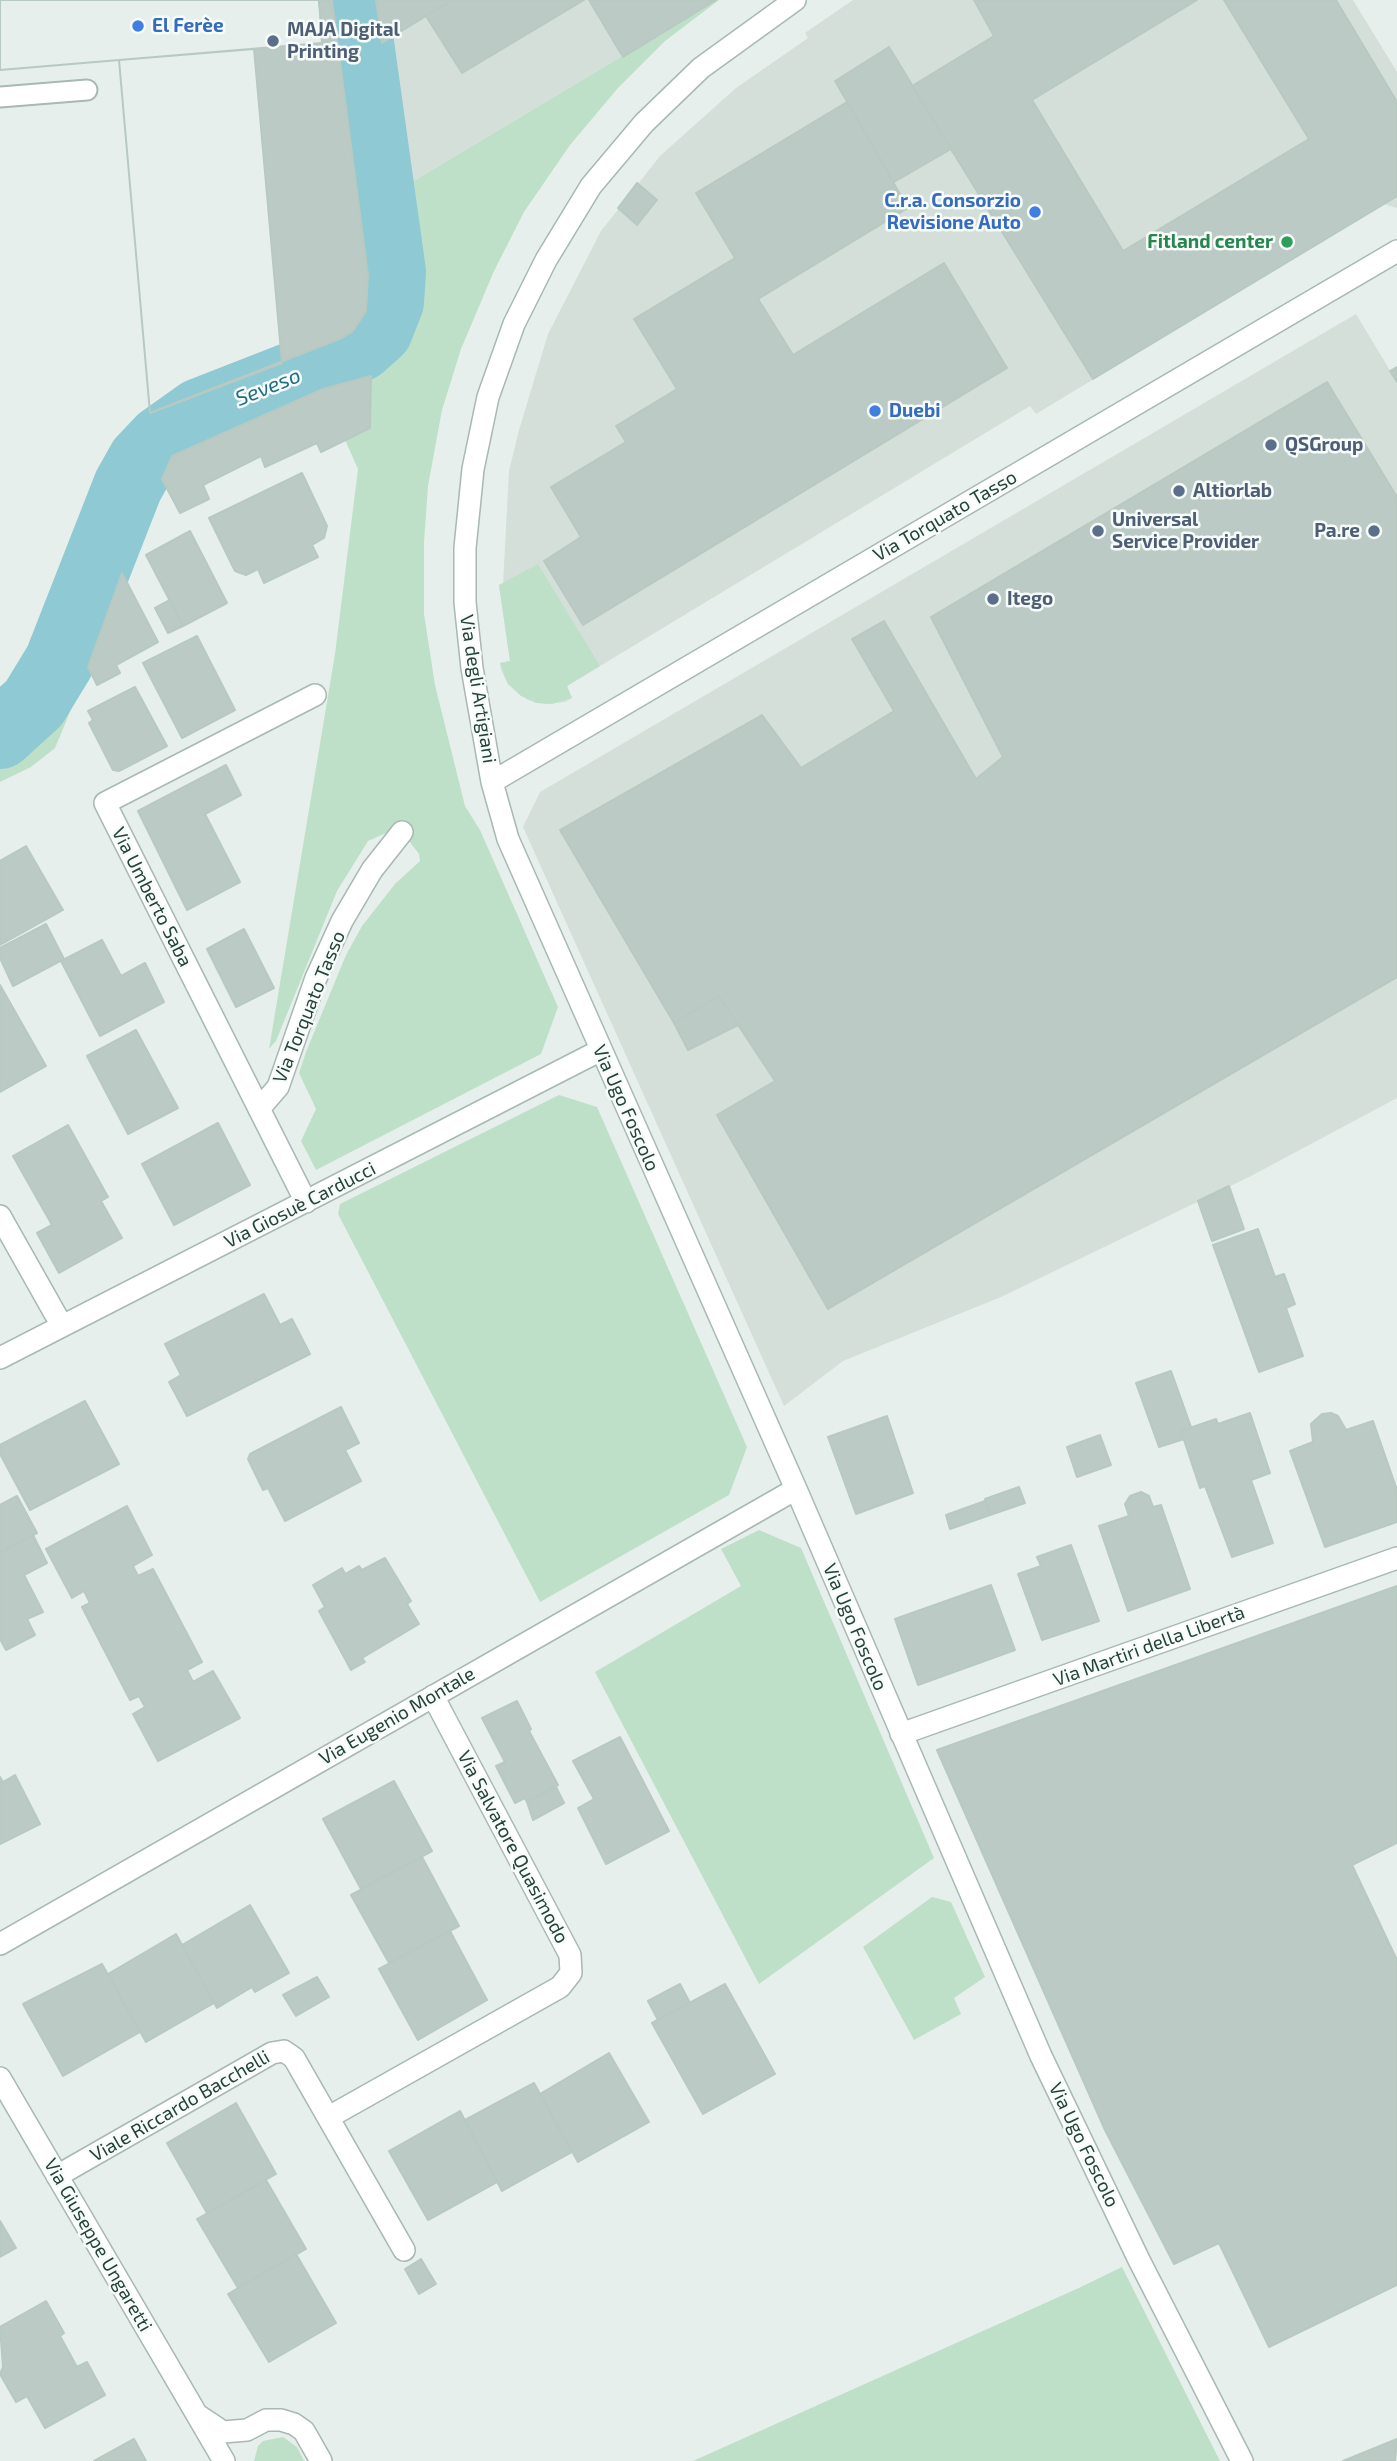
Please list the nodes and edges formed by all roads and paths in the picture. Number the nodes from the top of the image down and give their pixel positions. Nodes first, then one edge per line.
1 (795, 0) edge
2 (87, 90) dead end
3 (0, 97) edge
4 (1397, 251) edge
5 (315, 695) dead end
6 (492, 782) junction
7 (401, 832) dead end
8 (601, 1050) junction
9 (259, 1109) junction
10 (306, 1202) junction
11 (0, 1216) edge
12 (62, 1326) junction
13 (0, 1359) edge
14 (796, 1489) junction
15 (1397, 1558) edge
16 (433, 1696) junction
17 (901, 1734) junction
18 (0, 1944) edge
19 (0, 2078) edge
20 (329, 2118) junction
21 (57, 2176) junction
22 (404, 2250) dead end
23 (195, 2412) junction
24 (224, 2461) edge
25 (321, 2461) edge
26 (1242, 2461) edge

1 - 6 street, Via degli Artigiani
2 - 3 lane
4 - 6 street, Via Torquato Tasso
5 - 9 street, Via Umberto Saba
6 - 8 street, Via Ugo Foscolo
7 - 9 street, Via Torquato Tasso
8 - 10 street, Via Giosuè Carducci
8 - 14 street, Via Ugo Foscolo
9 - 10 street, Via Umberto Saba
10 - 12 street, Via Giosuè Carducci
11 - 12 street
12 - 13 street, Via Giosuè Carducci
14 - 16 street, Via Eugenio Montale
14 - 17 street, Via Ugo Foscolo
15 - 17 street, Via Martiri della Libertà
16 - 18 street, Via Eugenio Montale
16 - 20 street, Via Salvatore Quasimodo
17 - 26 street, Via Ugo Foscolo
19 - 21 street, Via Giuseppe Ungaretti
20 - 21 street, Viale Riccardo Bacchelli
20 - 22 street, Viale Riccardo Bacchelli
21 - 23 street, Via Giuseppe Ungaretti
23 - 24 street, Via Giuseppe Ungaretti
23 - 25 street, Via Giuseppe Ungaretti

